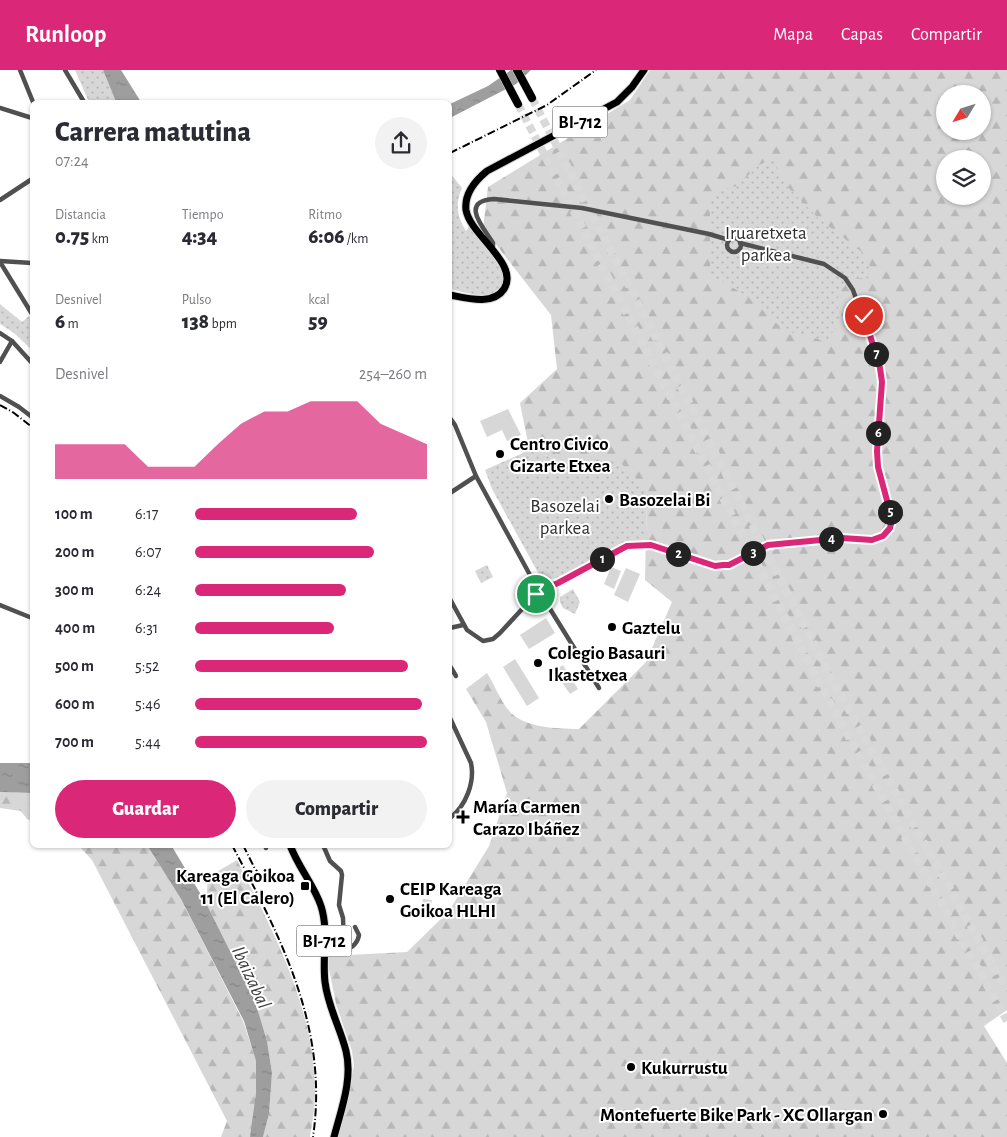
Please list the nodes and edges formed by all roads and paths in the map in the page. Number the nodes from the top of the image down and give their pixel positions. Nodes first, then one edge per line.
1 (20, 70) edge
2 (65, 70) edge
3 (500, 70) edge
4 (517, 70) edge
5 (644, 70) edge
6 (532, 98) tunnel mouth
7 (32, 100) edge
8 (83, 100) edge
9 (516, 100) tunnel mouth
10 (0, 108) edge
11 (30, 117) edge
12 (30, 183) edge
13 (0, 200) edge
14 (729, 240) junction
15 (740, 243) junction
16 (490, 248) junction
17 (0, 262) edge
18 (30, 263) edge
19 (452, 295) edge
20 (30, 311) edge
21 (0, 333) edge
22 (12, 341) junction
23 (30, 361) edge
24 (0, 362) edge
25 (0, 396) edge
26 (30, 415) edge
27 (452, 422) edge
28 (476, 476) junction
29 (452, 492) edge
30 (536, 586) junction
31 (546, 588) junction
32 (536, 594) junction
33 (542, 596) junction
34 (452, 603) edge
35 (0, 604) edge
36 (30, 617) edge
37 (463, 624) junction
38 (452, 627) edge
39 (452, 669) edge
40 (456, 676) dead end
41 (599, 688) dead end
42 (452, 723) edge
43 (452, 816) edge
44 (291, 848) edge
45 (324, 848) edge
46 (355, 928) dead end
47 (334, 1137) edge

1 - 7 street
2 - 8 street
3 - 9 highway
4 - 6 highway
5 - 16 main road, BI-712
10 - 11 street
12 - 13 street
14 - 15 street
14 - 15 street
14 - 16 street
15 - 31 street
16 - 19 main road, BI-712
17 - 18 street
17 - 20 street
21 - 22 street
22 - 23 street
22 - 24 street
25 - 26 street
27 - 28 street
28 - 29 street
28 - 30 street
30 - 31 street
30 - 32 street
31 - 33 street
32 - 33 street
32 - 37 street
33 - 41 street
34 - 37 street
35 - 36 street
37 - 38 street
39 - 40 street
42 - 43 street
44 - 47 main road, BI-712
45 - 46 street

